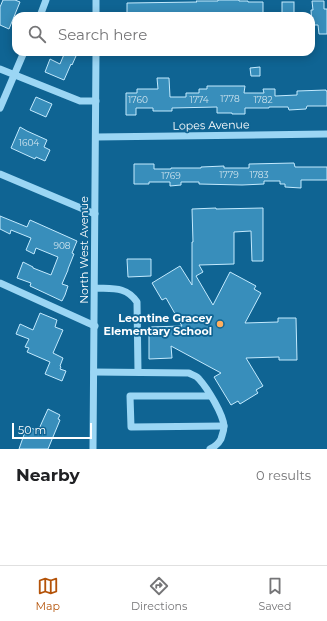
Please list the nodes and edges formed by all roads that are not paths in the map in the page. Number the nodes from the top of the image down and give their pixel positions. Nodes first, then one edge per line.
1 (46, 0) edge
2 (96, 0) edge
3 (42, 12) edge
4 (96, 12) edge
5 (22, 56) edge
6 (96, 56) edge
7 (0, 69) edge
8 (14, 76) junction
9 (96, 101) junction
10 (0, 108) edge
11 (327, 134) edge
12 (96, 137) junction
13 (0, 174) edge
14 (95, 214) junction
15 (0, 283) edge
16 (95, 288) junction
17 (94, 326) junction
18 (94, 372) junction
19 (138, 372) junction
20 (210, 396) junction
21 (224, 426) junction
22 (93, 449) edge
23 (210, 449) edge

1 - 3 street
2 - 4 street
5 - 8 street
6 - 9 street, North West Avenue
7 - 8 street
8 - 9 street
8 - 10 street
9 - 12 street, North West Avenue
11 - 12 street, Lopes Avenue
12 - 14 street, North West Avenue
13 - 14 street
14 - 16 street, North West Avenue
15 - 17 street
16 - 17 street, North West Avenue
16 - 19 street
17 - 18 street, North West Avenue
18 - 19 street
18 - 22 street, North West Avenue
19 - 20 street
20 - 21 street
20 - 21 street
21 - 23 street

